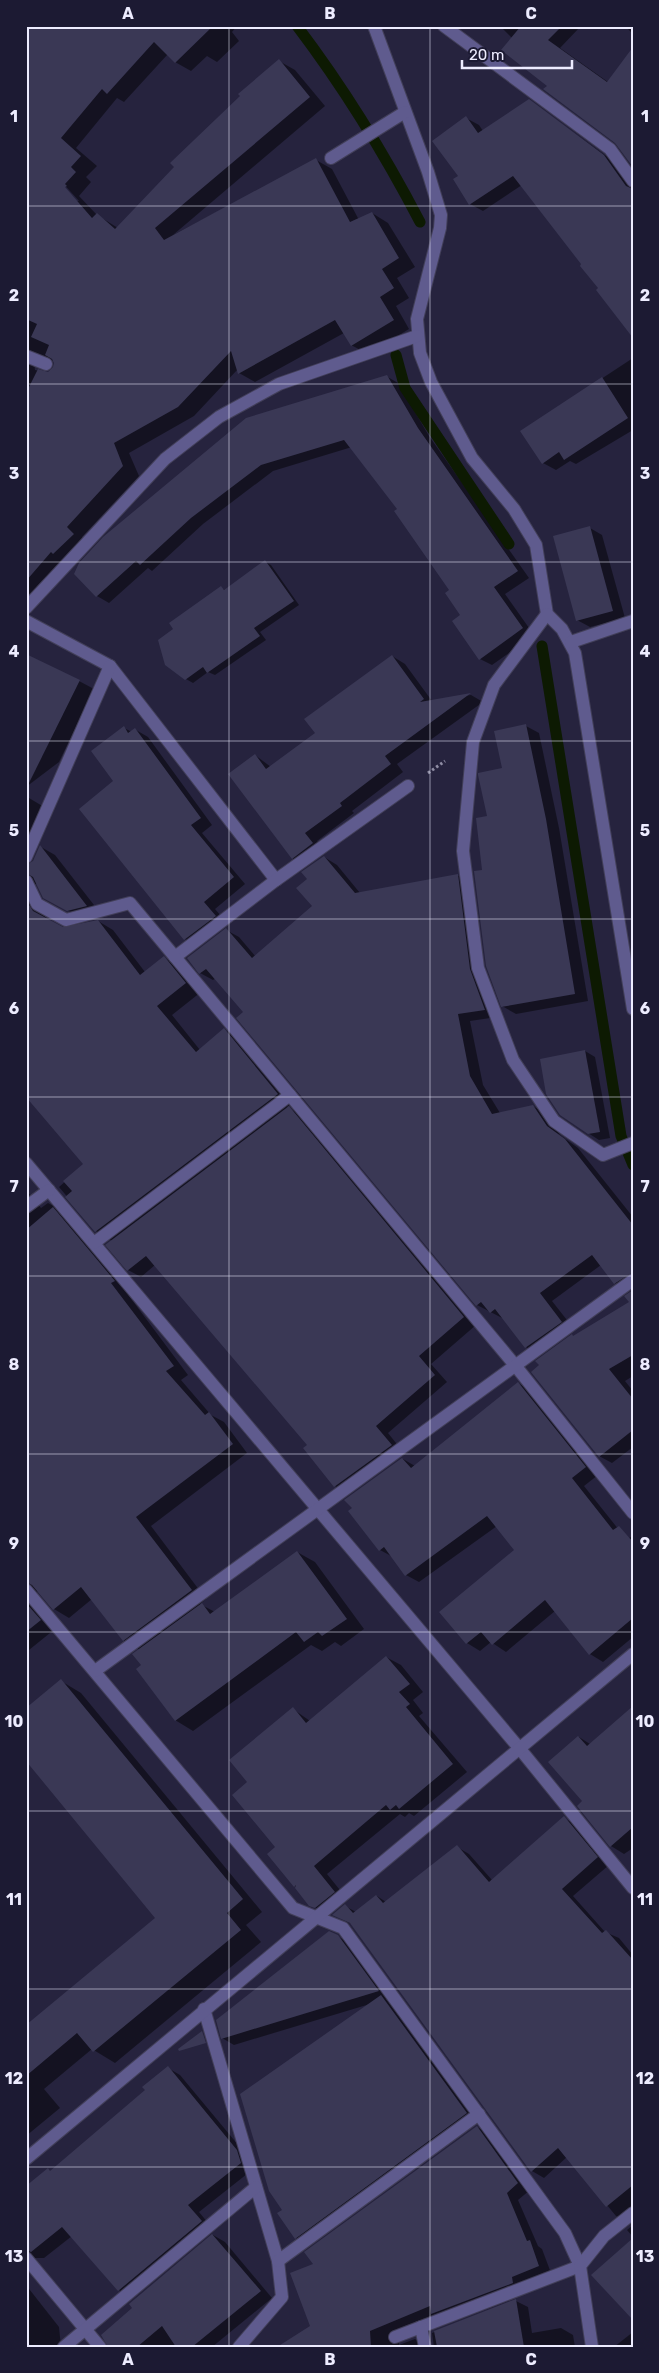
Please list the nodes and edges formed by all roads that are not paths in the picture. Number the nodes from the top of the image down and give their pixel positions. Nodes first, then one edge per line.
1 (374, 26) edge
2 (450, 28) edge
3 (405, 112) junction
4 (331, 158) dead end
5 (633, 181) edge
6 (417, 336) junction
7 (26, 356) edge
8 (46, 364) dead end
9 (26, 608) edge
10 (547, 614) junction
11 (26, 621) edge
12 (633, 621) edge
13 (571, 642) junction
14 (110, 666) junction
15 (408, 786) road end
16 (26, 857) edge
17 (276, 880) junction
18 (26, 882) edge
19 (175, 957) junction
20 (633, 1009) edge
21 (290, 1096) junction
22 (633, 1144) edge
23 (26, 1163) edge
24 (49, 1190) junction
25 (26, 1207) edge
26 (94, 1243) junction
27 (633, 1280) edge
28 (514, 1364) junction
29 (317, 1508) junction
30 (633, 1514) edge
31 (26, 1590) edge
32 (633, 1654) edge
33 (95, 1671) junction
34 (520, 1749) junction
35 (633, 1888) edge
36 (318, 1917) junction
37 (204, 2009) junction
38 (479, 2114) junction
39 (26, 2159) edge
40 (256, 2187) junction
41 (633, 2213) edge
42 (26, 2258) edge
43 (278, 2261) junction
44 (580, 2266) junction
45 (421, 2327) junction
46 (85, 2329) junction
47 (395, 2337) dead end
48 (64, 2347) edge
49 (100, 2347) edge
50 (239, 2347) edge
51 (425, 2347) edge
52 (592, 2347) edge

1 - 3 street
2 - 5 street
3 - 4 street
3 - 6 street
6 - 9 street
6 - 10 street
7 - 8 street
10 - 13 street
10 - 22 street
11 - 14 street
12 - 13 street
13 - 20 street
14 - 16 street
14 - 17 street
15 - 17 street
17 - 19 street
18 - 19 street
19 - 21 street
21 - 26 street
21 - 28 street
23 - 24 street
24 - 25 street
24 - 26 street
26 - 29 street
27 - 28 street
28 - 29 street
28 - 30 street
29 - 33 street
29 - 34 street
31 - 33 street
32 - 34 street
33 - 36 street
34 - 35 street
34 - 36 street
36 - 37 street
36 - 38 street
37 - 39 street
37 - 40 street
38 - 43 street
38 - 44 street
40 - 43 street
40 - 46 street
41 - 44 street
42 - 46 street
43 - 50 street
44 - 45 street
44 - 52 street
45 - 47 street
45 - 51 street
46 - 48 street
46 - 49 street

